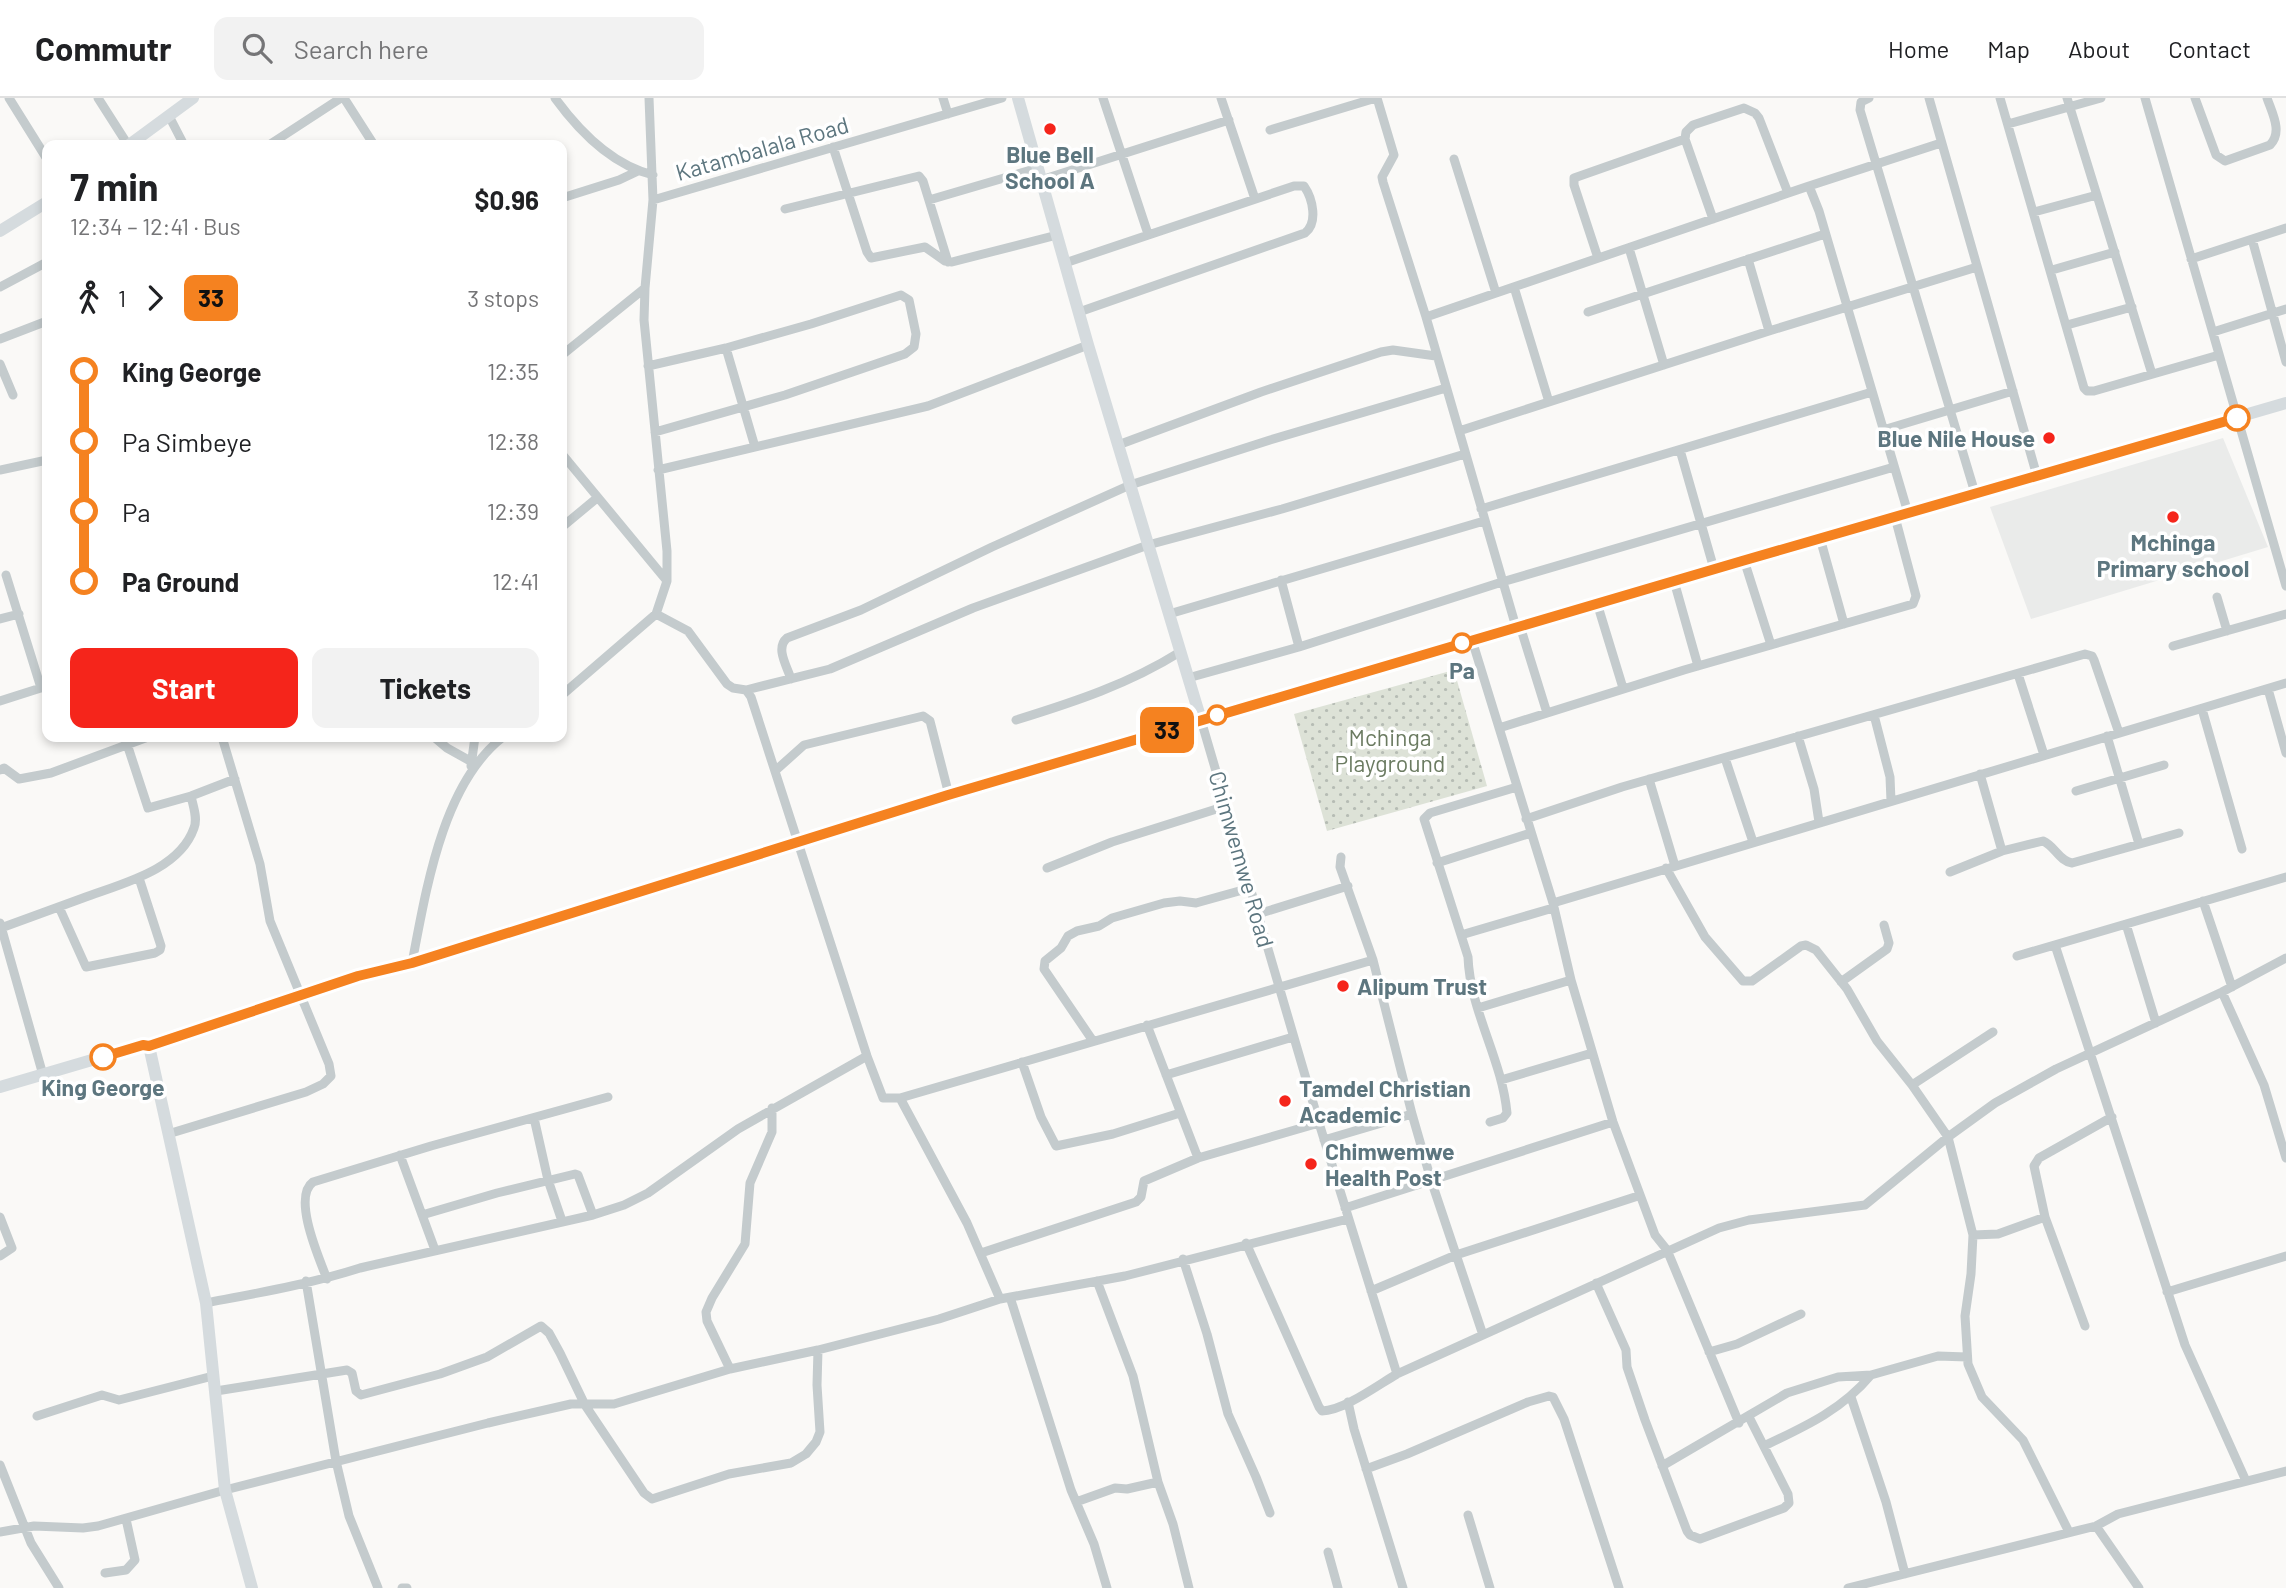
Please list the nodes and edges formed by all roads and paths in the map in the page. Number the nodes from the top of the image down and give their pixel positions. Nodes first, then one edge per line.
1 (9, 98) edge
2 (98, 98) edge
3 (193, 98) edge
4 (342, 98) edge
5 (555, 98) edge
6 (649, 98) edge
7 (943, 98) edge
8 (1002, 98) edge
9 (1018, 98) edge
10 (1103, 98) edge
11 (1222, 98) edge
12 (1377, 98) edge
13 (1870, 98) edge
14 (1929, 98) edge
15 (2000, 98) edge
16 (2101, 98) edge
17 (2146, 98) edge
18 (2195, 98) edge
19 (2267, 98) edge
20 (2068, 102) edge
21 (948, 114) junction
22 (169, 116) junction
23 (1229, 120) junction
24 (2008, 124) junction
25 (1270, 130) dead end
26 (1685, 139) junction
27 (126, 140) edge
28 (136, 140) edge
29 (181, 140) edge
30 (277, 140) edge
31 (371, 140) edge
32 (1941, 143) junction
33 (833, 147) junction
34 (42, 151) edge
35 (1122, 154) junction
36 (1454, 159) dead end
37 (1876, 163) junction
38 (638, 171) junction
39 (1040, 174) junction
40 (653, 175) junction
41 (1809, 186) junction
42 (848, 193) junction
43 (1788, 193) junction
44 (2097, 195) junction
45 (567, 196) edge
46 (1255, 199) junction
47 (653, 200) junction
48 (929, 200) junction
49 (42, 205) edge
50 (785, 209) dead end
51 (2034, 212) junction
52 (1713, 219) junction
53 (2286, 228) edge
54 (0, 231) edge
55 (1149, 234) junction
56 (1825, 234) junction
57 (1057, 235) junction
58 (2252, 239) junction
59 (1629, 248) junction
60 (2115, 252) junction
61 (1598, 258) junction
62 (1748, 259) junction
63 (2191, 259) junction
64 (948, 262) junction
65 (1065, 263) junction
66 (42, 265) edge
67 (1977, 267) junction
68 (2052, 270) junction
69 (1913, 285) junction
70 (0, 287) edge
71 (1514, 287) junction
72 (645, 288) junction
73 (1496, 293) junction
74 (1643, 294) junction
75 (1847, 307) junction
76 (2132, 307) junction
77 (2286, 309) edge
78 (1079, 312) junction
79 (1588, 312) dead end
80 (2272, 313) junction
81 (1426, 317) junction
82 (42, 323) edge
83 (2067, 325) junction
84 (1769, 331) junction
85 (2213, 332) junction
86 (0, 339) edge
87 (1088, 345) junction
88 (726, 348) junction
89 (567, 351) edge
90 (2219, 355) junction
91 (1436, 356) junction
92 (2286, 362) edge
93 (0, 363) edge
94 (1664, 365) junction
95 (648, 366) junction
96 (2152, 374) junction
97 (1446, 388) junction
98 (2013, 391) junction
99 (1872, 392) junction
100 (13, 395) dead end
101 (1549, 402) junction
102 (2286, 403) edge
103 (744, 406) junction
104 (1950, 410) junction
105 (2237, 418) junction
106 (1883, 430) junction
107 (1459, 431) junction
108 (655, 432) junction
109 (1118, 445) junction
110 (755, 447) junction
111 (1679, 450) junction
112 (1465, 454) junction
113 (567, 460) edge
114 (42, 461) edge
115 (1894, 467) junction
116 (0, 470) edge
117 (659, 470) junction
118 (2037, 476) junction
119 (1130, 485) junction
120 (1975, 493) junction
121 (597, 498) junction
122 (1481, 509) junction
123 (1901, 515) junction
124 (1485, 521) junction
125 (567, 523) edge
126 (1701, 523) junction
127 (1821, 538) junction
128 (1148, 545) junction
129 (2282, 554) edge
130 (1744, 560) junction
131 (1714, 569) junction
132 (6, 575) dead end
133 (1281, 580) junction
134 (1674, 580) junction
135 (667, 581) junction
136 (1502, 582) junction
137 (2286, 586) edge
138 (2217, 597) dead end
139 (1597, 603) junction
140 (19, 614) junction
141 (656, 614) junction
142 (1169, 614) junction
143 (2286, 614) edge
144 (0, 619) edge
145 (1844, 624) junction
146 (1518, 626) junction
147 (2227, 631) junction
148 (1472, 640) junction
149 (1771, 645) junction
150 (2173, 646) dead end
151 (1300, 647) junction
152 (1180, 652) junction
153 (1698, 666) junction
154 (2018, 674) junction
155 (1188, 678) junction
156 (791, 679) junction
157 (42, 681) edge
158 (2286, 683) edge
159 (42, 688) edge
160 (1623, 688) junction
161 (2268, 689) junction
162 (567, 691) edge
163 (746, 691) junction
164 (0, 701) edge
165 (2202, 709) junction
166 (1547, 713) junction
167 (1874, 715) junction
168 (1016, 720) dead end
169 (1201, 720) junction
170 (1499, 728) junction
171 (2119, 733) junction
172 (1798, 736) junction
173 (2107, 736) junction
174 (133, 742) edge
175 (224, 742) edge
176 (440, 742) edge
177 (474, 742) edge
178 (497, 742) edge
179 (127, 744) junction
180 (2286, 753) edge
181 (2045, 755) junction
182 (1725, 758) junction
183 (471, 762) junction
184 (2164, 765) dead end
185 (0, 770) edge
186 (775, 771) junction
187 (1980, 774) junction
188 (470, 775) junction
189 (235, 779) junction
190 (1649, 779) junction
191 (2120, 780) junction
192 (1517, 787) junction
193 (2076, 791) dead end
194 (948, 795) junction
195 (191, 796) junction
196 (1891, 801) junction
197 (1226, 806) junction
198 (1526, 819) junction
199 (1819, 822) junction
200 (1531, 833) junction
201 (2179, 833) dead end
202 (797, 841) junction
203 (1753, 842) junction
204 (2139, 844) junction
205 (2242, 849) dead end
206 (2002, 851) junction
207 (1341, 857) dead end
208 (1437, 863) junction
209 (1671, 867) junction
210 (1047, 869) dead end
211 (1950, 872) dead end
212 (2286, 877) edge
213 (139, 878) junction
214 (1348, 886) junction
215 (1250, 888) junction
216 (2203, 901) junction
217 (1553, 905) junction
218 (59, 907) junction
219 (1258, 914) junction
220 (2126, 923) junction
221 (1, 925) edge
222 (1884, 925) dead end
223 (1461, 935) junction
224 (2055, 945) junction
225 (2017, 956) dead end
226 (2286, 958) edge
227 (1373, 960) junction
228 (412, 963) junction
229 (1571, 980) junction
230 (1841, 982) junction
231 (1279, 987) junction
232 (2232, 987) junction
233 (2222, 992) junction
234 (299, 995) junction
235 (1478, 1008) junction
236 (2156, 1023) junction
237 (1147, 1025) junction
238 (1993, 1032) dead end
239 (1293, 1037) junction
240 (1093, 1041) junction
241 (146, 1045) junction
242 (2091, 1052) junction
243 (1592, 1053) junction
244 (867, 1056) junction
245 (1022, 1062) junction
246 (43, 1075) junction
247 (1166, 1075) junction
248 (1500, 1080) junction
249 (1912, 1085) junction
250 (0, 1087) edge
251 (608, 1097) dead end
252 (900, 1098) junction
253 (772, 1108) junction
254 (1180, 1113) junction
255 (1412, 1114) junction
256 (2112, 1117) junction
257 (534, 1118) junction
258 (1490, 1122) dead end
259 (1613, 1122) junction
260 (1319, 1123) junction
261 (169, 1134) junction
262 (1948, 1137) junction
263 (1324, 1140) junction
264 (400, 1156) junction
265 (1198, 1158) junction
266 (2286, 1158) edge
267 (548, 1180) junction
268 (1431, 1180) junction
269 (1639, 1196) junction
270 (1345, 1208) junction
271 (422, 1215) junction
272 (593, 1215) junction
273 (0, 1217) edge
274 (2045, 1217) junction
275 (1348, 1219) junction
276 (562, 1222) junction
277 (1973, 1235) junction
278 (1246, 1243) junction
279 (435, 1250) junction
280 (1667, 1250) junction
281 (981, 1254) junction
282 (1457, 1255) junction
283 (0, 1256) edge
284 (2286, 1256) edge
285 (1183, 1259) junction
286 (327, 1279) junction
287 (306, 1281) junction
288 (1097, 1282) junction
289 (1597, 1283) junction
290 (1371, 1291) junction
291 (2167, 1292) junction
292 (1005, 1298) junction
293 (206, 1303) junction
294 (1801, 1314) dead end
295 (2085, 1326) dead end
296 (1483, 1335) junction
297 (818, 1350) junction
298 (1709, 1352) junction
299 (1967, 1357) junction
300 (730, 1369) junction
301 (1397, 1374) junction
302 (323, 1375) junction
303 (1871, 1375) junction
304 (213, 1376) junction
305 (216, 1391) junction
306 (1851, 1397) junction
307 (1348, 1402) junction
308 (585, 1405) junction
309 (37, 1416) dead end
310 (1749, 1417) junction
311 (1739, 1423) junction
312 (1764, 1446) junction
313 (336, 1461) junction
314 (0, 1465) edge
315 (1662, 1466) junction
316 (1366, 1469) junction
317 (2286, 1471) edge
318 (2246, 1481) junction
319 (1158, 1482) junction
320 (225, 1490) junction
321 (1076, 1502) junction
322 (1270, 1513) dead end
323 (1468, 1515) dead end
324 (125, 1519) junction
325 (2096, 1526) junction
326 (26, 1527) junction
327 (0, 1532) edge
328 (2069, 1532) junction
329 (1328, 1552) dead end
330 (105, 1573) dead end
331 (1905, 1574) junction
332 (59, 1588) edge
333 (251, 1588) edge
334 (378, 1588) edge
335 (1107, 1588) edge
336 (1189, 1588) edge
337 (1338, 1588) edge
338 (1403, 1588) edge
339 (1490, 1588) edge
340 (1619, 1588) edge
341 (1848, 1588) edge
342 (2139, 1588) edge

1 - 34 street
2 - 27 street
3 - 22 street
4 - 30 street
4 - 31 street
5 - 38 street
6 - 40 street
7 - 21 street
8 - 21 street, Katambalala Road
9 - 39 street, Chimwemwe Road
10 - 35 street
11 - 23 street
12 - 25 street
12 - 81 street
13 - 37 street
14 - 32 street
15 - 24 street
16 - 20 street
17 - 63 street
18 - 19 street
20 - 24 street
20 - 44 street
21 - 33 street, Katambalala Road
22 - 28 street
22 - 29 street
23 - 35 street
23 - 46 street
24 - 51 street
26 - 43 street
26 - 52 street
26 - 61 street
32 - 37 street
32 - 67 street
33 - 42 street
33 - 47 street, Katambalala Road
35 - 39 street
35 - 55 street
36 - 73 street
37 - 41 street
37 - 69 street
38 - 40 street
38 - 45 street
39 - 48 street
39 - 57 street, Chimwemwe Road
40 - 47 street
41 - 43 street
41 - 56 street
42 - 48 street
42 - 50 street
42 - 64 street
43 - 52 street
44 - 51 street
44 - 60 street
46 - 55 street
46 - 78 street
47 - 72 street
48 - 64 street
49 - 54 street
51 - 68 street
52 - 59 street
53 - 58 street
55 - 65 street
56 - 62 street
56 - 75 street
57 - 64 street
57 - 65 street, Chimwemwe Road
58 - 63 street
58 - 80 street
59 - 61 street
59 - 74 street
60 - 68 street
60 - 76 street
61 - 71 street
62 - 74 street
62 - 84 street
63 - 85 street
65 - 78 street, Chimwemwe Road
66 - 70 street
67 - 69 street
67 - 98 street
68 - 83 street
69 - 75 street
69 - 104 street
71 - 73 street
71 - 101 street
72 - 89 street
72 - 95 street
73 - 81 street
74 - 79 street
74 - 94 street
75 - 84 street
75 - 99 street
76 - 83 street
76 - 96 street
77 - 80 street
78 - 87 street, Chimwemwe Road
80 - 85 street
80 - 92 street
81 - 91 street
82 - 86 street
83 - 96 street
84 - 94 street
85 - 90 street
87 - 109 street, Chimwemwe Road
87 - 110 street
88 - 95 street
88 - 103 street
88 - 103 street
90 - 96 street
90 - 105 street
91 - 97 street
91 - 109 street
93 - 100 street
94 - 101 street
95 - 108 street
97 - 107 street
97 - 119 street
98 - 104 street
98 - 118 street
99 - 106 street
99 - 111 street
101 - 107 street
102 - 105 street
103 - 108 street
103 - 110 street
104 - 106 street
104 - 120 street
105 - 118 street
105 - 129 street
106 - 115 street
107 - 112 street
108 - 117 street
109 - 119 street, Chimwemwe Road
110 - 117 street
111 - 122 street
111 - 126 street
112 - 122 street
112 - 128 street
113 - 121 street
114 - 116 street
115 - 123 street
115 - 126 street
117 - 135 street
118 - 120 street
119 - 128 street, Chimwemwe Road
119 - 156 street
120 - 123 street
121 - 125 street
121 - 135 street
122 - 124 street
123 - 127 street
123 - 145 street
124 - 133 street
124 - 136 street
126 - 131 street
126 - 136 street
127 - 130 street
127 - 145 street
128 - 142 street, Chimwemwe Road
128 - 156 street
129 - 137 street
130 - 131 street
130 - 149 street
131 - 134 street
132 - 140 street
133 - 142 street
133 - 151 street
134 - 139 street
134 - 153 street
135 - 141 street
136 - 146 street
136 - 151 street
138 - 147 street
139 - 146 street
139 - 160 street
140 - 144 street
140 - 157 street
141 - 162 street
141 - 163 street
142 - 152 street, Chimwemwe Road
143 - 147 street
145 - 149 street
146 - 148 street
146 - 166 street
147 - 150 street
148 - 169 street
148 - 170 street
149 - 153 street
151 - 155 street
152 - 155 street, Chimwemwe Road
152 - 168 street
153 - 160 street
154 - 167 street
154 - 171 street
154 - 181 street
155 - 169 street, Chimwemwe Road
156 - 163 street
158 - 161 street
159 - 164 street
160 - 166 street
161 - 165 street
161 - 180 street
163 - 186 street
165 - 171 street
165 - 205 street
166 - 170 street
167 - 172 street
167 - 196 street
169 - 194 street
169 - 197 street, Chimwemwe Road
170 - 192 street
171 - 173 street
172 - 182 street
172 - 199 street
173 - 181 street
173 - 191 street
174 - 179 street
175 - 189 street
176 - 183 street
177 - 183 street
178 - 188 street
179 - 185 street
179 - 195 street
181 - 187 street
182 - 190 street
182 - 203 street
183 - 188 street
184 - 191 street
186 - 194 street
186 - 202 street
187 - 196 street
187 - 206 street
188 - 228 street
189 - 195 street
189 - 234 street
190 - 198 street
190 - 209 street
191 - 193 street
191 - 204 street
192 - 198 street
192 - 208 street
194 - 202 street
195 - 213 street
196 - 199 street
197 - 210 street
197 - 215 street, Chimwemwe Road
198 - 200 street
199 - 203 street
200 - 208 street
200 - 217 street
201 - 204 street
202 - 228 street
202 - 244 street
203 - 209 street
204 - 206 street
206 - 211 street
207 - 214 street
208 - 223 street
209 - 217 street
209 - 230 street
212 - 216 street
213 - 218 street
213 - 218 street
214 - 219 street
214 - 227 street
215 - 219 street, Chimwemwe Road
215 - 240 street
216 - 220 street
216 - 232 street
217 - 223 street
217 - 229 street
218 - 221 street
219 - 231 street, Chimwemwe Road
220 - 224 street
220 - 236 street
221 - 246 street
222 - 230 street
223 - 235 street
224 - 225 street
224 - 242 street
226 - 232 street
227 - 231 street
227 - 255 street
228 - 234 street
229 - 235 street
229 - 243 street
230 - 249 street
231 - 237 street
231 - 239 street, Chimwemwe Road
232 - 233 street
233 - 236 street
233 - 266 street
234 - 241 street
234 - 261 street
235 - 248 street
236 - 242 street
237 - 240 street
237 - 247 street
238 - 249 street
239 - 247 street
239 - 260 street, Chimwemwe Road
240 - 245 street
241 - 246 street
241 - 261 street
242 - 256 street
242 - 262 street
243 - 248 street
243 - 259 street
244 - 252 street
244 - 253 street
245 - 252 street
245 - 254 street
246 - 250 street
247 - 254 street
248 - 258 street
249 - 262 street
251 - 257 street
252 - 281 street
253 - 272 street
253 - 300 street
254 - 265 street
255 - 263 street
255 - 268 street
256 - 274 street
256 - 291 street
257 - 264 street
257 - 267 street
259 - 268 street
259 - 269 street
260 - 263 street, Chimwemwe Road
260 - 265 street
261 - 293 street
262 - 277 street
262 - 280 street
263 - 270 street, Chimwemwe Road
264 - 271 street
264 - 286 street
265 - 281 street
267 - 271 street
267 - 272 street
267 - 276 street
268 - 270 street
268 - 282 street
269 - 280 street
269 - 282 street
270 - 275 street, Chimwemwe Road
271 - 279 street
272 - 276 street
273 - 283 street
274 - 277 street
274 - 295 street
275 - 278 street
275 - 290 street, Chimwemwe Road
276 - 279 street
277 - 299 street
278 - 285 street
278 - 307 street
279 - 286 street
280 - 289 street
280 - 298 street
281 - 292 street
282 - 290 street
282 - 296 street
284 - 291 street
285 - 288 street
285 - 322 street
286 - 287 street
287 - 293 street
287 - 302 street
288 - 292 street
288 - 319 street
289 - 296 street
289 - 315 street
290 - 301 street, Chimwemwe Road
291 - 318 street
292 - 297 street
292 - 321 street
293 - 304 street
294 - 298 street
296 - 301 street
297 - 300 street
297 - 308 street
298 - 311 street
299 - 303 street
299 - 328 street
300 - 308 street
301 - 307 street
302 - 305 street
302 - 308 street
302 - 313 street
303 - 306 street
303 - 310 street
304 - 305 street
304 - 309 street
305 - 320 street
306 - 312 street
306 - 331 street
307 - 316 street
308 - 313 street
310 - 311 street
310 - 312 street
311 - 315 street
312 - 315 street
313 - 320 street
313 - 334 street
314 - 326 street
316 - 338 street
316 - 340 street
317 - 318 street
318 - 325 street
319 - 321 street
319 - 336 street
320 - 324 street
320 - 333 street
321 - 335 street
323 - 339 street
324 - 326 street
324 - 330 street
325 - 328 street
325 - 342 street
326 - 327 street
326 - 332 street
328 - 331 street
329 - 337 street
331 - 341 street

